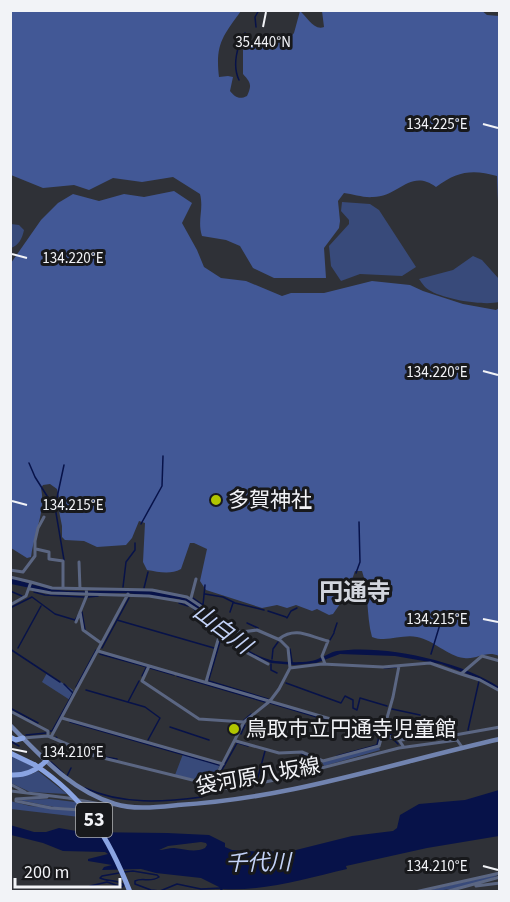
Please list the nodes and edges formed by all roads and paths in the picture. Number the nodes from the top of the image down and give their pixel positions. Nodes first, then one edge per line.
1 (44, 517) dead end
2 (36, 549) junction
3 (79, 562) dead end
4 (10, 570) edge
5 (10, 577) edge
6 (196, 579) dead end
7 (31, 582) junction
8 (63, 588) junction
9 (30, 589) junction
10 (80, 589) junction
11 (86, 589) junction
12 (128, 594) junction
13 (87, 595) junction
14 (191, 598) junction
15 (10, 605) edge
16 (80, 612) junction
17 (76, 622) dead end
18 (220, 633) junction
19 (279, 639) junction
20 (101, 643) junction
21 (98, 651) junction
22 (500, 661) edge
23 (268, 664) dead end
24 (325, 664) junction
25 (290, 665) junction
26 (149, 666) junction
27 (399, 666) junction
28 (461, 674) junction
29 (206, 682) junction
30 (500, 691) edge
31 (270, 701) junction
32 (10, 711) edge
33 (62, 718) junction
34 (244, 722) junction
35 (10, 725) edge
36 (500, 727) edge
37 (382, 734) junction
38 (10, 737) edge
39 (50, 737) junction
40 (23, 738) junction
41 (500, 739) edge
42 (400, 740) junction
43 (236, 741) junction
44 (50, 746) dead end
45 (403, 747) junction
46 (462, 747) junction
47 (93, 749) dead end
48 (10, 753) edge
49 (91, 755) junction
50 (46, 761) junction
51 (223, 764) junction
52 (10, 775) edge
53 (10, 784) edge
54 (211, 786) junction
55 (11, 791) edge
56 (27, 793) junction
57 (51, 796) junction
58 (115, 804) junction
59 (80, 810) dead end
60 (500, 875) edge
61 (500, 883) edge
62 (465, 889) edge
63 (130, 891) edge
64 (416, 891) edge
65 (445, 891) edge

1 - 2 street
2 - 4 street
2 - 8 street
3 - 10 street
5 - 7 street
6 - 14 street
7 - 8 street
7 - 9 street
8 - 10 street
9 - 13 street
9 - 15 street
10 - 11 street
11 - 13 street
11 - 14 street
12 - 13 street
12 - 18 street
12 - 20 street
13 - 16 street
14 - 19 street
16 - 17 street
16 - 20 street
18 - 23 street
18 - 29 street
19 - 24 street
19 - 25 street
20 - 21 street
21 - 26 street
21 - 33 street
22 - 28 street
24 - 25 street
24 - 27 street
25 - 31 street
26 - 29 street
26 - 34 street
27 - 28 street
27 - 37 street
28 - 30 street
29 - 31 street
31 - 34 street
31 - 37 street
32 - 39 street
33 - 39 street
33 - 51 street
34 - 43 street
35 - 40 main road, 袋河原八坂線
36 - 42 street
37 - 42 street
37 - 43 street
38 - 40 highway
39 - 40 street
39 - 49 street
40 - 50 main road, 袋河原八坂線
41 - 46 main road, 袋河原八坂線
42 - 45 street
43 - 51 street
44 - 50 street
45 - 46 street
45 - 54 street
46 - 58 main road, 袋河原八坂線
47 - 49 street
48 - 63 highway, 53, bridge
49 - 54 street
50 - 52 highway
50 - 58 main road, 袋河原八坂線
51 - 54 street
53 - 56 street
55 - 56 street
56 - 57 street
57 - 58 street
57 - 59 street
60 - 62 street
60 - 64 street
61 - 62 street
62 - 65 street

